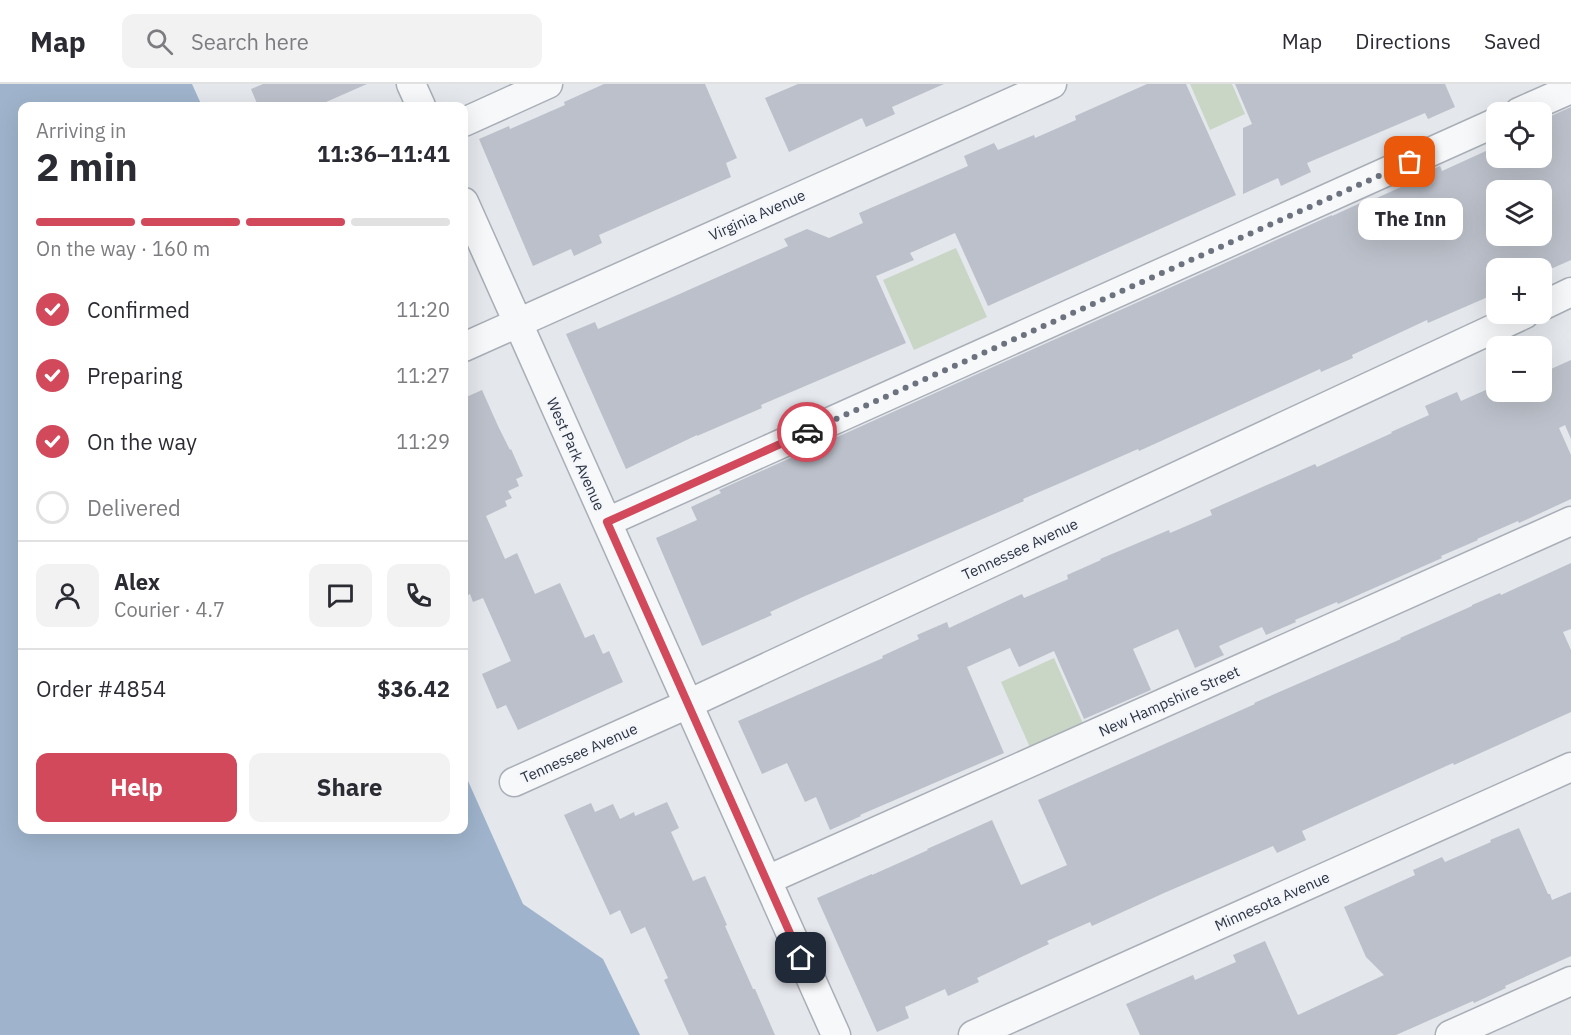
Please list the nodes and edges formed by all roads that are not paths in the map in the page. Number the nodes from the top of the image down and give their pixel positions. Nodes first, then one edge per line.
1 (411, 84) edge
2 (548, 84) edge
3 (1052, 84) edge
4 (1571, 89) edge
5 (419, 102) edge
6 (1542, 102) edge
7 (468, 120) edge
8 (1486, 127) edge
9 (468, 211) edge
10 (1571, 292) edge
11 (1552, 301) edge
12 (517, 323) junction
13 (1504, 324) edge
14 (468, 345) edge
15 (1571, 521) edge
16 (607, 522) junction
17 (688, 704) junction
18 (1571, 767) edge
19 (514, 782) dead end
20 (767, 880) junction
21 (1571, 981) edge
22 (836, 1035) edge
23 (973, 1035) edge
24 (1450, 1035) edge

1 - 5 street
2 - 7 street
3 - 12 street, Virginia Avenue
4 - 6 street
8 - 16 street
9 - 12 street, West Park Avenue
10 - 11 street
12 - 14 street, Virginia Avenue
12 - 16 street, West Park Avenue
13 - 17 street, Tennessee Avenue
15 - 20 street, New Hampshire Street
16 - 17 street, West Park Avenue
17 - 19 street, Tennessee Avenue
17 - 20 street, West Park Avenue
18 - 23 street, Minnesota Avenue
20 - 22 street, West Park Avenue
21 - 24 street

